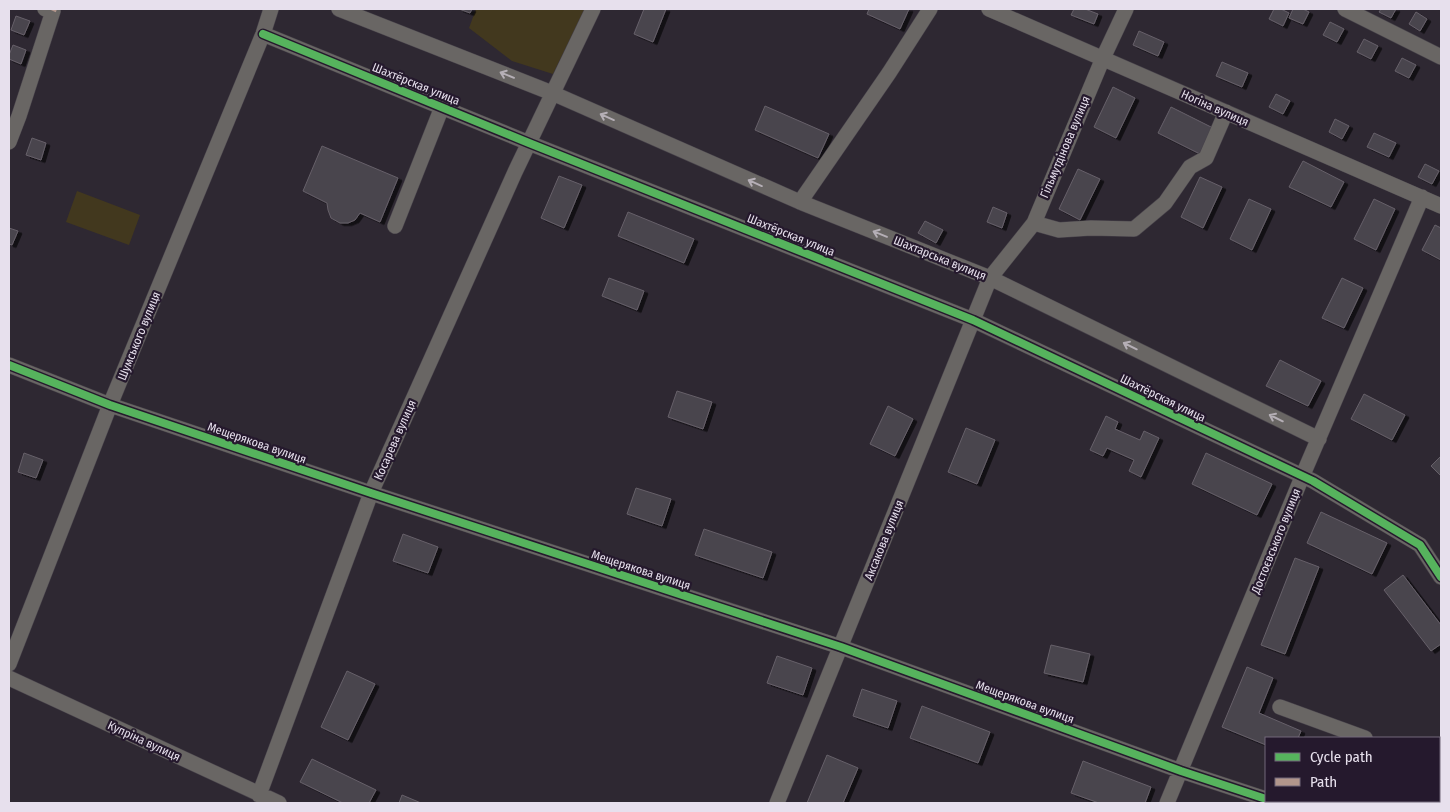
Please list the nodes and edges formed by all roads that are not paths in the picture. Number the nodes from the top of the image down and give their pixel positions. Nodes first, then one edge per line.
1 (45, 9) edge
2 (272, 9) edge
3 (339, 9) edge
4 (593, 9) edge
5 (930, 9) edge
6 (989, 9) edge
7 (1126, 9) edge
8 (1345, 9) edge
9 (263, 34) junction
10 (1441, 57) edge
11 (1103, 58) junction
12 (552, 93) junction
13 (442, 106) junction
14 (1226, 112) junction
15 (9, 142) edge
16 (529, 143) junction
17 (1422, 197) junction
18 (800, 202) junction
19 (1441, 206) edge
20 (1034, 223) junction
21 (395, 226) dead end
22 (990, 278) junction
23 (973, 320) junction
24 (9, 365) edge
25 (110, 405) junction
26 (1319, 440) junction
27 (1302, 477) junction
28 (371, 493) junction
29 (1441, 576) edge
30 (841, 647) junction
31 (12, 648) edge
32 (9, 664) edge
33 (9, 678) edge
34 (1280, 707) dead end
35 (1362, 737) edge
36 (1181, 771) junction
37 (259, 795) junction
38 (1265, 799) edge
39 (279, 803) edge
40 (778, 803) edge
41 (1167, 803) edge

1 - 15 street
2 - 9 street, Шумського вулиця
12 -> 3 street, Шахтарська вулиця
4 - 12 street, Косарева вулиця
5 - 18 street
6 - 11 street, Ногіна вулиця
7 - 11 street, Гільмутдінова вулиця
8 - 10 street
9 - 13 street, Шахтёрская улица
9 - 25 street, Шумського вулиця
11 - 14 street, Ногіна вулиця
11 - 20 street, Гільмутдінова вулиця
12 - 16 street, Косарева вулиця
18 -> 12 street, Шахтарська вулиця
13 - 16 street, Шахтёрская улица
13 - 21 street
14 - 17 street, Ногіна вулиця
14 - 20 street
16 - 23 street, Шахтёрская улица
16 - 28 street, Косарева вулиця
17 - 19 street, Ногіна вулиця
17 - 26 street, Достоєвського вулиця
22 -> 18 street, Шахтарська вулиця
20 - 22 street, Гільмутдінова вулиця
22 - 23 street, Аксакова вулиця
26 -> 22 street, Шахтарська вулиця
23 - 27 street, Шахтёрская улица
23 - 30 street, Аксакова вулиця
24 - 25 street, Мещерякова вулиця
25 - 28 street, Мещерякова вулиця
25 - 31 street, Шумського вулиця
26 - 27 street, Достоєвського вулиця
27 - 29 street, Шахтёрская улица
27 - 36 street, Достоєвського вулиця
28 - 30 street, Мещерякова вулиця
28 - 37 street, Косарева вулиця
30 - 36 street, Мещерякова вулиця
30 - 40 street, Аксакова вулиця
31 - 32 street, Шумського вулиця
33 - 37 street, Купріна вулиця
34 - 35 street
36 - 38 street, Мещерякова вулиця
36 - 41 street, Достоєвського вулиця
37 - 39 street, Купріна вулиця

